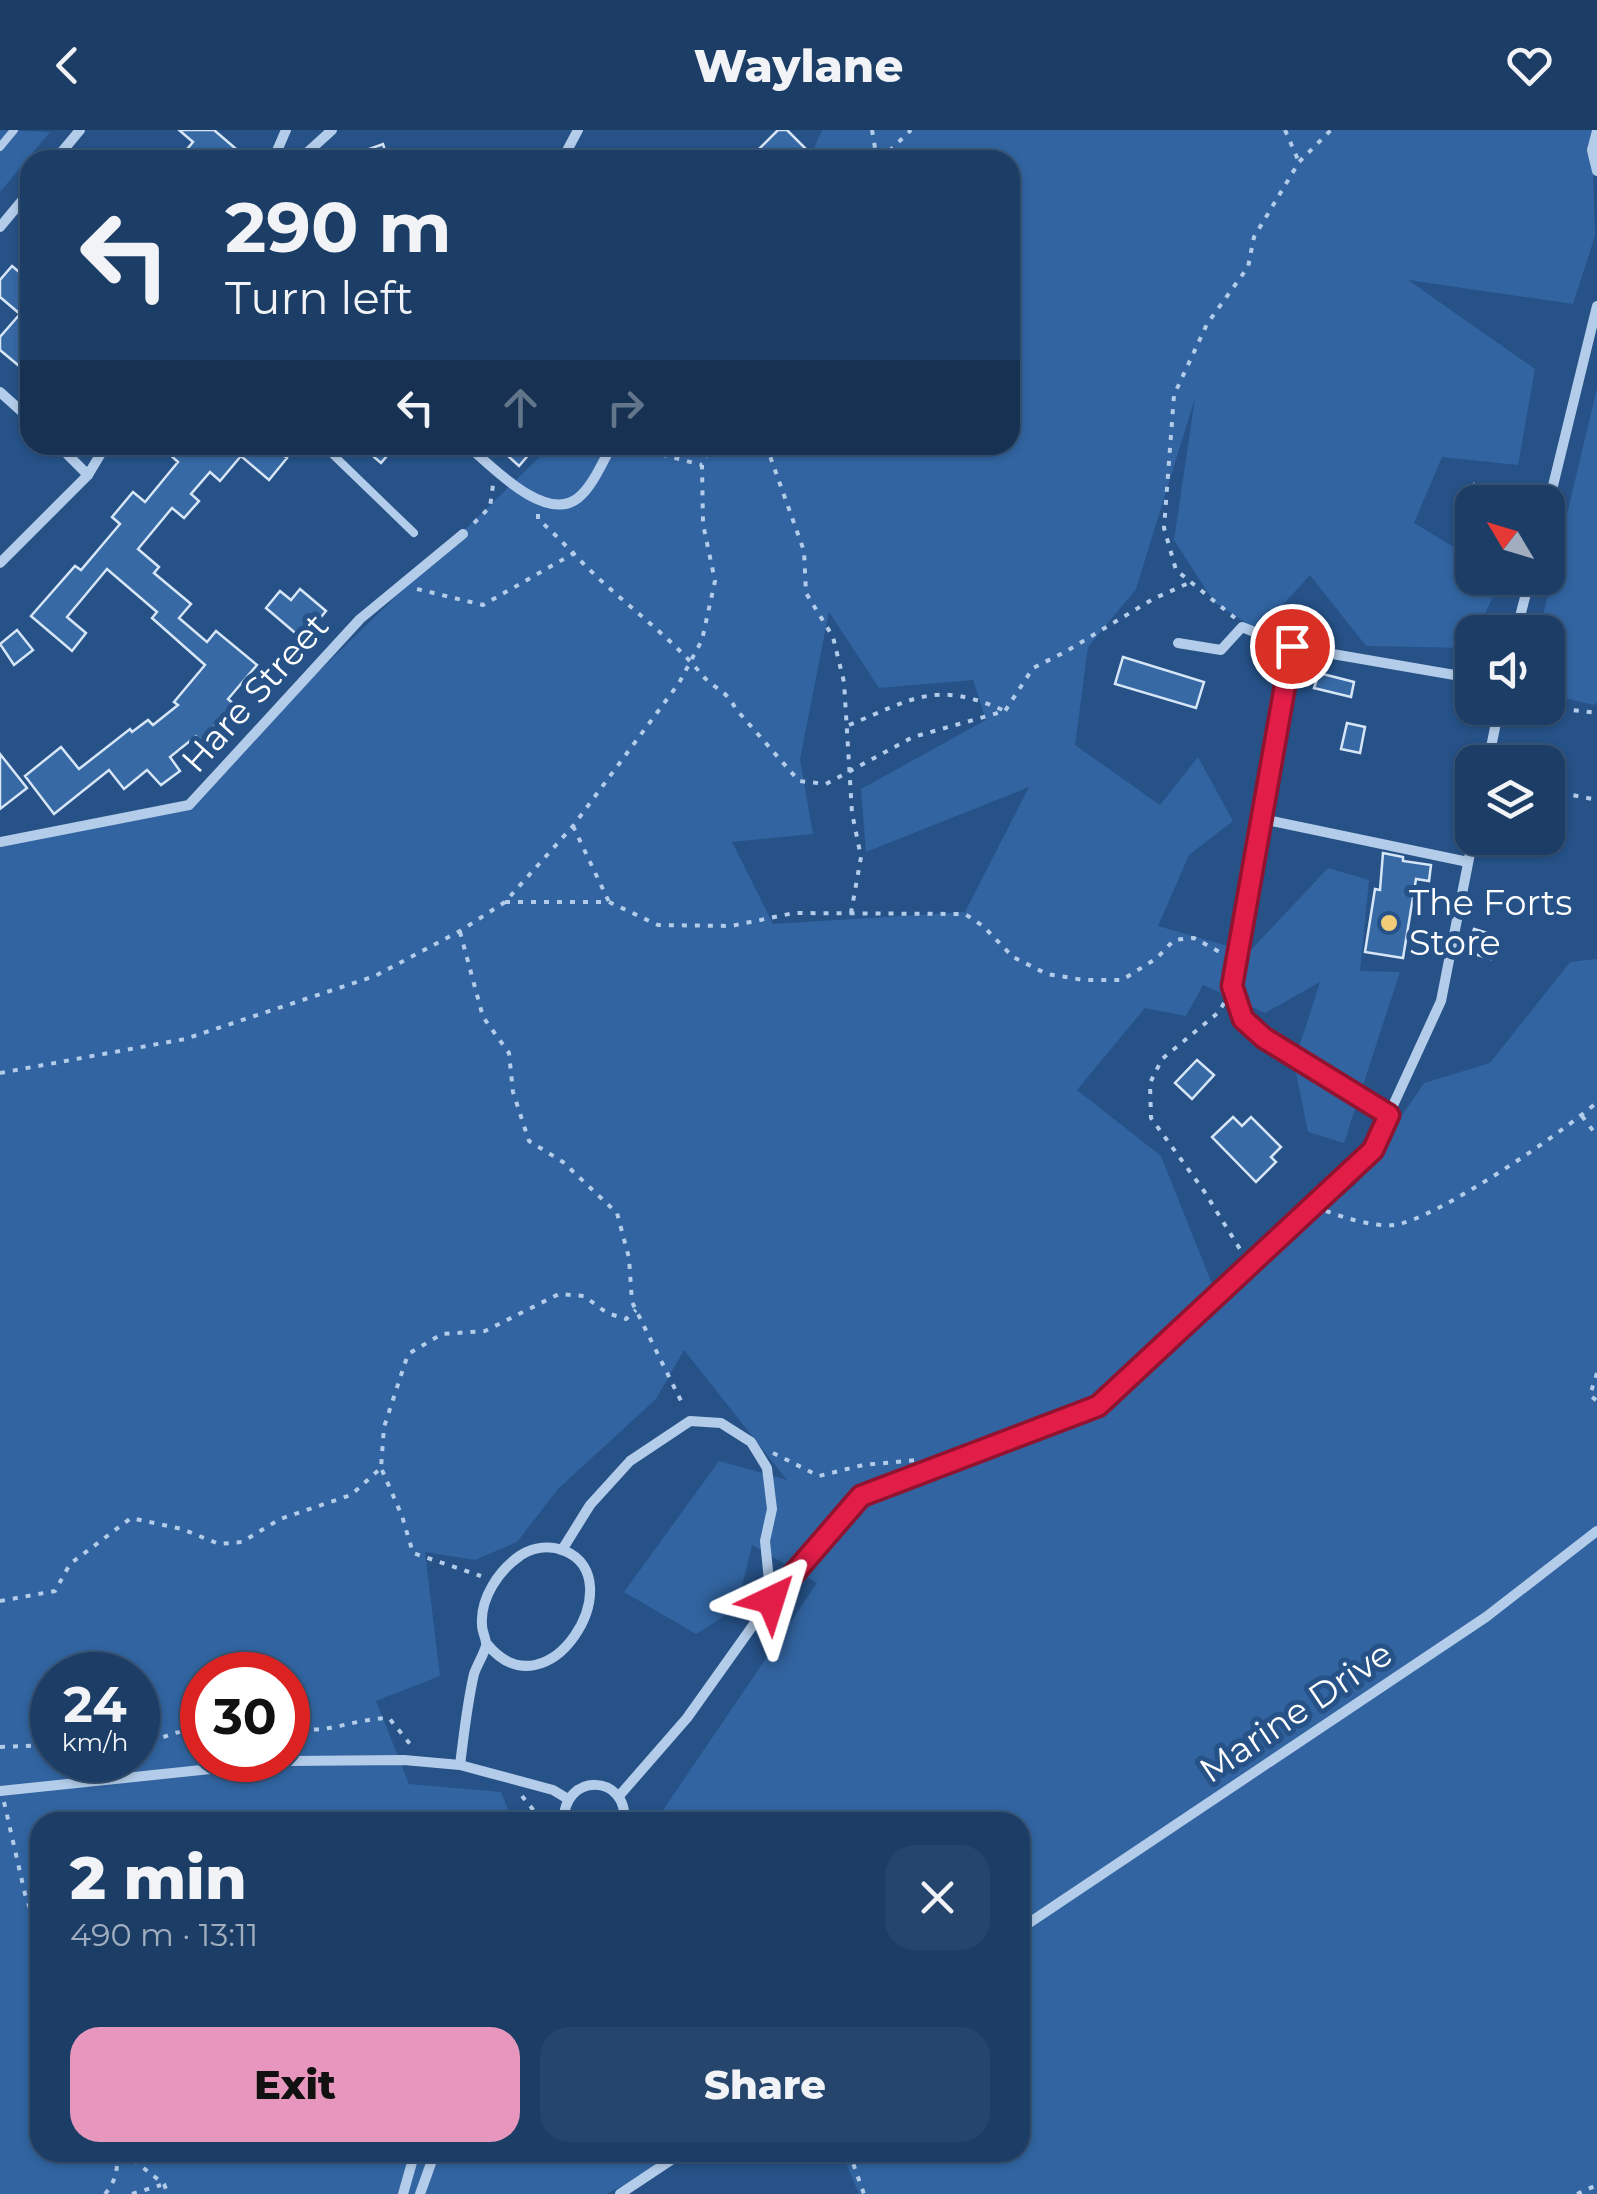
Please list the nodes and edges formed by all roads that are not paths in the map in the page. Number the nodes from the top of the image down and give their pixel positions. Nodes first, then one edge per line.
1 (14, 130) edge
2 (332, 130) edge
3 (1596, 133) edge
4 (0, 147) edge
5 (310, 150) edge
6 (1597, 171) edge
7 (20, 203) edge
8 (0, 227) edge
9 (1597, 306) edge
10 (0, 392) edge
11 (20, 410) edge
12 (68, 455) edge
13 (100, 455) edge
14 (333, 455) edge
15 (479, 455) edge
16 (606, 455) edge
17 (88, 475) junction
18 (1553, 485) edge
19 (414, 534) dead end
20 (463, 534) road end
21 (0, 563) edge
22 (1178, 643) dead end
23 (1292, 646) junction
24 (1455, 675) edge
25 (1262, 820) junction
26 (0, 842) edge
27 (1469, 855) edge
28 (1468, 862) junction
29 (1389, 1115) junction
30 (1597, 1531) edge
31 (562, 1550) junction
32 (771, 1600) junction
33 (487, 1644) junction
34 (460, 1765) junction
35 (0, 1791) edge
36 (619, 1796) junction
37 (568, 1799) junction
38 (566, 1812) edge
39 (624, 1812) edge
40 (1030, 1922) edge
41 (413, 2162) edge
42 (431, 2162) edge
43 (668, 2162) edge
44 (402, 2194) edge
45 (420, 2194) edge
46 (620, 2194) edge

1 - 4 lane
2 - 5 street
3 - 6 street
7 - 8 street
9 - 18 street
10 - 11 street
12 - 17 street
13 - 17 street
14 - 19 lane
15 - 16 street
17 - 21 street
20 - 26 street, Hare Street
22 - 23 street
23 - 24 street
23 - 25 street
25 - 28 street
25 - 29 lane
27 - 28 street
28 - 29 street
29 - 32 street
30 - 40 street, Marine Drive
31 - 32 street
31 - 33 street
31 - 33 street
32 - 36 street
33 - 34 street
34 - 35 street
34 - 37 street
36 - 37 street
36 - 39 street
37 - 38 street
41 - 44 street
42 - 45 street
43 - 46 street

